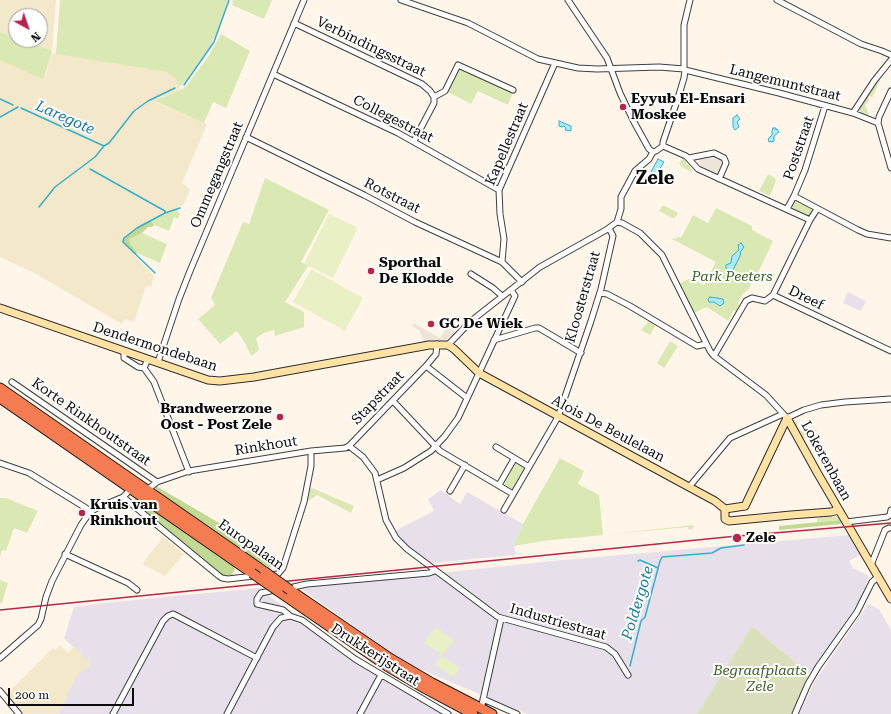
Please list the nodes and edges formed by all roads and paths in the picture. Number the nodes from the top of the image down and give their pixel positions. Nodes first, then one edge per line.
1 (304, 0) edge
2 (401, 0) edge
3 (568, 0) edge
4 (690, 0) edge
5 (777, 0) edge
6 (294, 23) junction
7 (891, 55) edge
8 (891, 60) edge
9 (555, 63) junction
10 (611, 68) junction
11 (684, 69) junction
12 (273, 74) junction
13 (513, 90) dead end
14 (891, 91) edge
15 (434, 97) junction
16 (825, 106) junction
17 (853, 113) junction
18 (878, 123) junction
19 (246, 137) junction
20 (414, 142) junction
21 (663, 146) junction
22 (653, 152) junction
23 (689, 158) junction
24 (891, 168) edge
25 (720, 179) junction
26 (499, 190) junction
27 (794, 196) junction
28 (787, 209) junction
29 (817, 209) junction
30 (810, 220) junction
31 (617, 222) junction
32 (609, 228) junction
33 (891, 238) edge
34 (502, 262) junction
35 (471, 274) dead end
36 (522, 282) junction
37 (511, 290) junction
38 (600, 293) junction
39 (773, 295) junction
40 (502, 296) junction
41 (0, 308) edge
42 (494, 340) junction
43 (437, 344) junction
44 (706, 344) junction
45 (448, 345) junction
46 (124, 351) junction
47 (891, 351) edge
48 (580, 352) junction
49 (714, 356) junction
50 (148, 359) junction
51 (158, 362) junction
52 (426, 366) junction
53 (144, 368) junction
54 (479, 373) junction
55 (12, 382) dead end
56 (0, 388) edge
57 (0, 398) edge
58 (467, 398) junction
59 (891, 399) edge
60 (393, 401) junction
61 (785, 416) junction
62 (558, 417) junction
63 (349, 446) junction
64 (436, 446) junction
65 (496, 448) dead end
66 (311, 451) junction
67 (514, 458) junction
68 (0, 463) edge
69 (465, 464) junction
70 (529, 467) junction
71 (189, 472) junction
72 (377, 480) junction
73 (157, 482) junction
74 (499, 485) junction
75 (689, 487) junction
76 (131, 489) junction
77 (147, 490) junction
78 (450, 491) dead end
79 (513, 494) junction
80 (123, 497) junction
81 (745, 506) junction
82 (725, 509) junction
83 (504, 510) dead end
84 (839, 510) junction
85 (891, 510) edge
86 (90, 512) junction
87 (748, 519) junction
88 (846, 522) junction
89 (889, 528) dead end
90 (65, 554) junction
91 (871, 565) junction
92 (435, 571) junction
93 (878, 577) junction
94 (137, 590) dead end
95 (891, 599) edge
96 (290, 616) junction
97 (501, 619) junction
98 (0, 658) edge
99 (256, 658) junction
100 (381, 675) junction
101 (628, 675) dead end
102 (0, 691) edge
103 (483, 699) junction
104 (477, 711) edge
105 (19, 714) edge
106 (113, 714) edge
107 (227, 714) edge
108 (360, 714) edge
109 (448, 714) edge
110 (492, 714) edge
111 (517, 714) edge
112 (795, 714) edge

1 - 6 street, Ommegangstraat
2 - 9 street, Langemuntstraat
3 - 10 street
4 - 11 street
5 - 7 street
6 - 12 street, Ommegangstraat
6 - 15 street, Verbindingsstraat
8 - 17 street
9 - 10 street, Langemuntstraat
9 - 26 street, Kapellestraat
10 - 11 street, Langemuntstraat
10 - 22 street
11 - 16 street, Langemuntstraat
11 - 21 street
12 - 19 street, Ommegangstraat
12 - 20 street, Collegestraat
13 - 15 street, Verbindingsstraat
14 - 18 street
15 - 20 street, Verbindingsstraat
16 - 17 street, Langemuntstraat
16 - 27 street, Poststraat
17 - 18 street, Langemuntstraat
18 - 24 street
19 - 34 street, Rotstraat
19 - 51 street, Ommegangstraat
20 - 26 street, Collegestraat
21 - 22 street
21 - 23 street
22 - 31 street
23 - 25 street
23 - 25 street
25 - 28 street
26 - 34 street, Kapellestraat
27 - 28 street, Poststraat
27 - 29 street
28 - 30 street
29 - 30 street
29 - 33 street
30 - 39 street
31 - 32 street
31 - 44 street, Lokerenbaan
32 - 36 street
32 - 38 street, Kloosterstraat
34 - 36 street, Rotstraat
35 - 40 street
36 - 37 street
37 - 40 street
37 - 42 street
38 - 44 street
38 - 48 street, Kloosterstraat
39 - 47 street, Dreef
39 - 49 street, Dreef
40 - 45 street
41 - 46 street, Dendermondebaan
42 - 48 street, Kloosterstraat
42 - 54 street
43 - 45 street, Dendermondebaan
43 - 51 street, Dendermondebaan
43 - 52 street, Stapstraat
44 - 49 street, Lokerenbaan
45 - 54 street, Alois De Beulelaan
46 - 50 street, Dendermondebaan
46 - 53 street
48 - 62 street
49 - 61 street, Lokerenbaan
50 - 51 street, Dendermondebaan
50 - 53 street
52 - 58 street
52 - 60 street, Stapstraat
53 - 71 street
54 - 58 street
54 - 62 street, Alois De Beulelaan
55 - 73 street, Korte Rinkhoutstraat
56 - 77 highway, Europalaan
57 - 76 highway, Europalaan
58 - 64 street
59 - 61 street
60 - 63 street, Stapstraat
60 - 64 street
61 - 75 street
61 - 81 street
61 - 84 street, Lokerenbaan
62 - 70 street
62 - 75 street, Alois De Beulelaan
63 - 66 street, Rinkhout
63 - 72 street
64 - 69 street
64 - 72 street
65 - 67 street
66 - 71 street, Rinkhout
66 - 80 street
67 - 70 street
67 - 74 street
68 - 86 street
69 - 74 street
69 - 78 street
70 - 79 street
71 - 73 street, Rinkhout
72 - 92 street, Industriestraat
73 - 77 street, Rinkhout
74 - 79 street
75 - 82 street, Alois De Beulelaan
76 - 80 street
76 - 104 highway, Europalaan, bridge
77 - 104 highway, Europalaan, bridge
79 - 83 street
80 - 86 street
81 - 82 street
81 - 87 street
82 - 87 street, Alois De Beulelaan
84 - 87 street
84 - 88 street, Lokerenbaan
85 - 88 street
86 - 90 street
88 - 91 street, Lokerenbaan
89 - 91 street
90 - 94 street
90 - 98 street
91 - 93 street, Lokerenbaan
92 - 96 street
92 - 97 street, Industriestraat
93 - 95 street, Lokerenbaan
93 - 112 street
96 - 99 street
96 - 100 street, Drukkerijstraat
97 - 101 street, Industriestraat
97 - 103 street
99 - 106 street
99 - 107 street
100 - 108 street
100 - 109 street, Drukkerijstraat
102 - 105 street
103 - 104 street
103 - 111 street
104 - 110 highway, Europalaan

